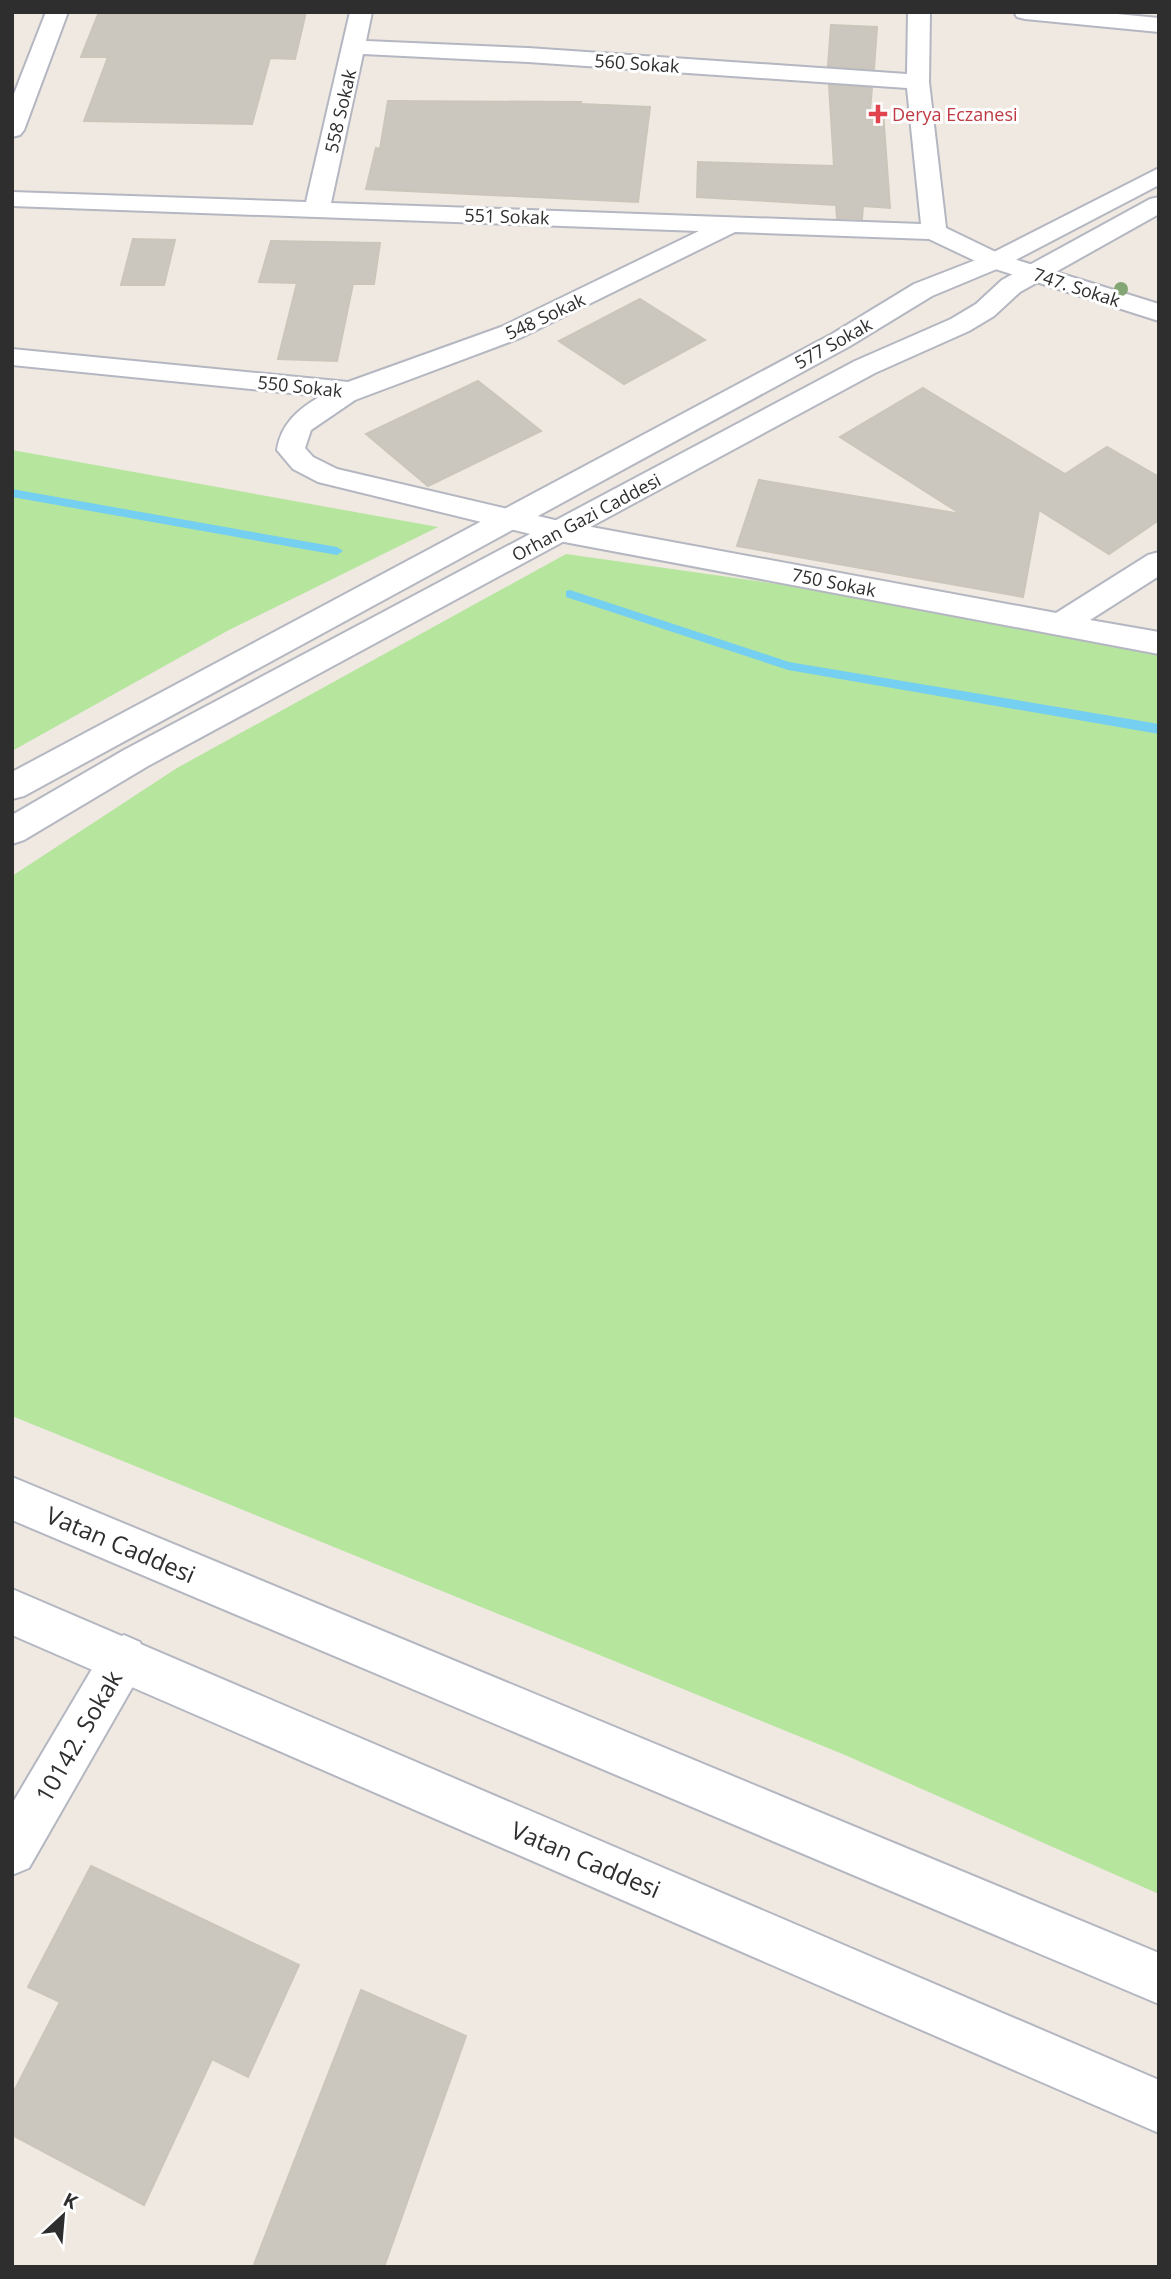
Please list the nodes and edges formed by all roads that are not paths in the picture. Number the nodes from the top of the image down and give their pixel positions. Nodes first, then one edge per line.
1 (57, 12) edge
2 (361, 12) edge
3 (919, 12) edge
4 (1025, 12) edge
5 (1159, 25) edge
6 (355, 47) junction
7 (918, 82) junction
8 (12, 130) edge
9 (1159, 175) edge
10 (12, 199) edge
11 (1159, 204) edge
12 (317, 210) junction
13 (732, 224) junction
14 (934, 232) junction
15 (995, 261) junction
16 (1032, 273) junction
17 (1159, 313) edge
18 (12, 357) edge
19 (351, 391) junction
20 (510, 518) junction
21 (559, 531) junction
22 (1159, 562) edge
23 (1061, 624) junction
24 (1159, 643) edge
25 (12, 787) edge
26 (12, 831) edge
27 (12, 1498) edge
28 (12, 1612) edge
29 (124, 1658) junction
30 (12, 1851) edge
31 (1159, 1979) edge
32 (1159, 2107) edge

1 - 8 street
2 - 6 street, 558 Sokak
3 - 7 street
4 - 5 street
6 - 7 street, 560 Sokak
6 - 12 street, 558 Sokak
7 - 14 street
9 - 15 street, 577 Sokak
10 - 12 street, 551 Sokak
11 - 16 street, Orhan Gazi Caddesi
12 - 13 street, 551 Sokak
13 - 14 street, 551 Sokak
13 - 19 street, 548 Sokak
14 - 15 street, 551 Sokak
15 - 16 street, 747. Sokak
15 - 20 street, 577 Sokak
16 - 17 street, 747. Sokak
16 - 21 street, Orhan Gazi Caddesi
18 - 19 street, 550 Sokak
19 - 20 street, 550 Sokak
20 - 21 street, 750 Sokak
20 - 25 street, Orhan Gazi Caddesi
21 - 23 street, 750 Sokak
21 - 26 street, Orhan Gazi Caddesi
22 - 23 street
23 - 24 street, 750 Sokak
27 - 31 street, Vatan Caddesi
28 - 29 street, Vatan Caddesi
29 - 30 street, 10142. Sokak
29 - 32 street, Vatan Caddesi

